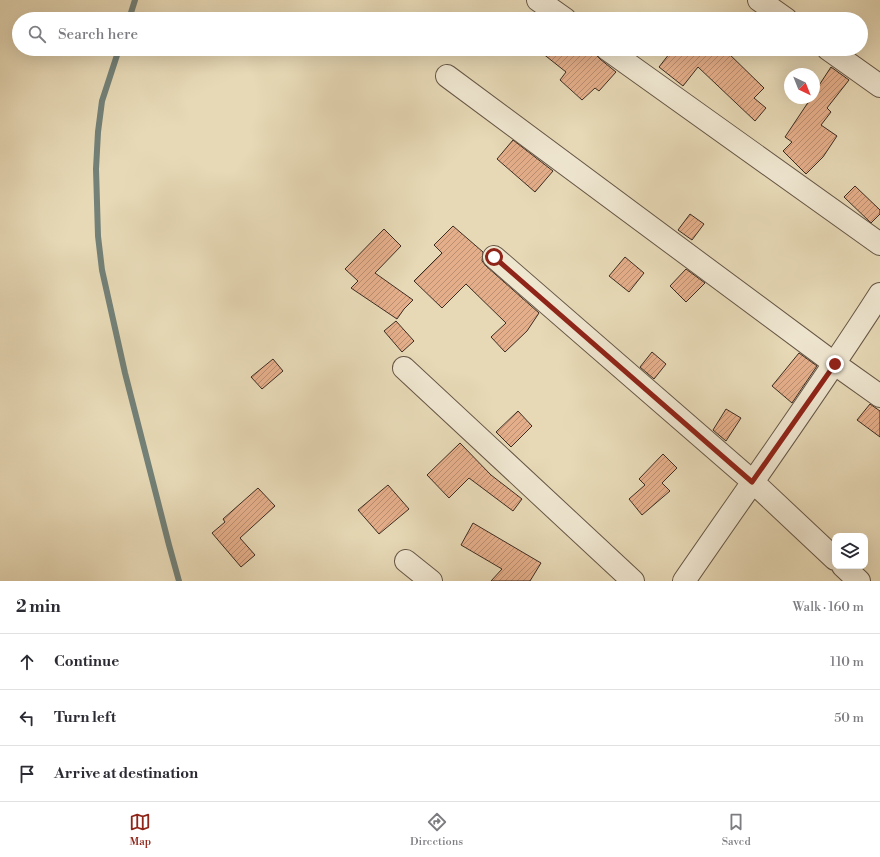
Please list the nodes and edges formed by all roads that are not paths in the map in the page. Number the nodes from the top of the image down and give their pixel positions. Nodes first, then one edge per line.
1 (538, 0) edge
2 (759, 0) edge
3 (554, 12) edge
4 (776, 12) edge
5 (617, 56) edge
6 (838, 56) edge
7 (447, 76) dead end
8 (880, 86) edge
9 (880, 244) edge
10 (494, 257) dead end
11 (880, 294) edge
12 (835, 364) junction
13 (404, 368) dead end
14 (880, 396) edge
15 (752, 482) junction
16 (832, 556) edge
17 (406, 562) dead end
18 (846, 569) edge
19 (431, 581) edge
20 (633, 581) edge
21 (684, 581) edge
22 (859, 581) edge

1 - 3 street
2 - 4 street
5 - 9 street
6 - 8 street
7 - 12 street
10 - 15 street
11 - 12 street
12 - 14 street
12 - 15 street
13 - 20 street
15 - 16 street
15 - 21 street
17 - 19 street
18 - 22 street

